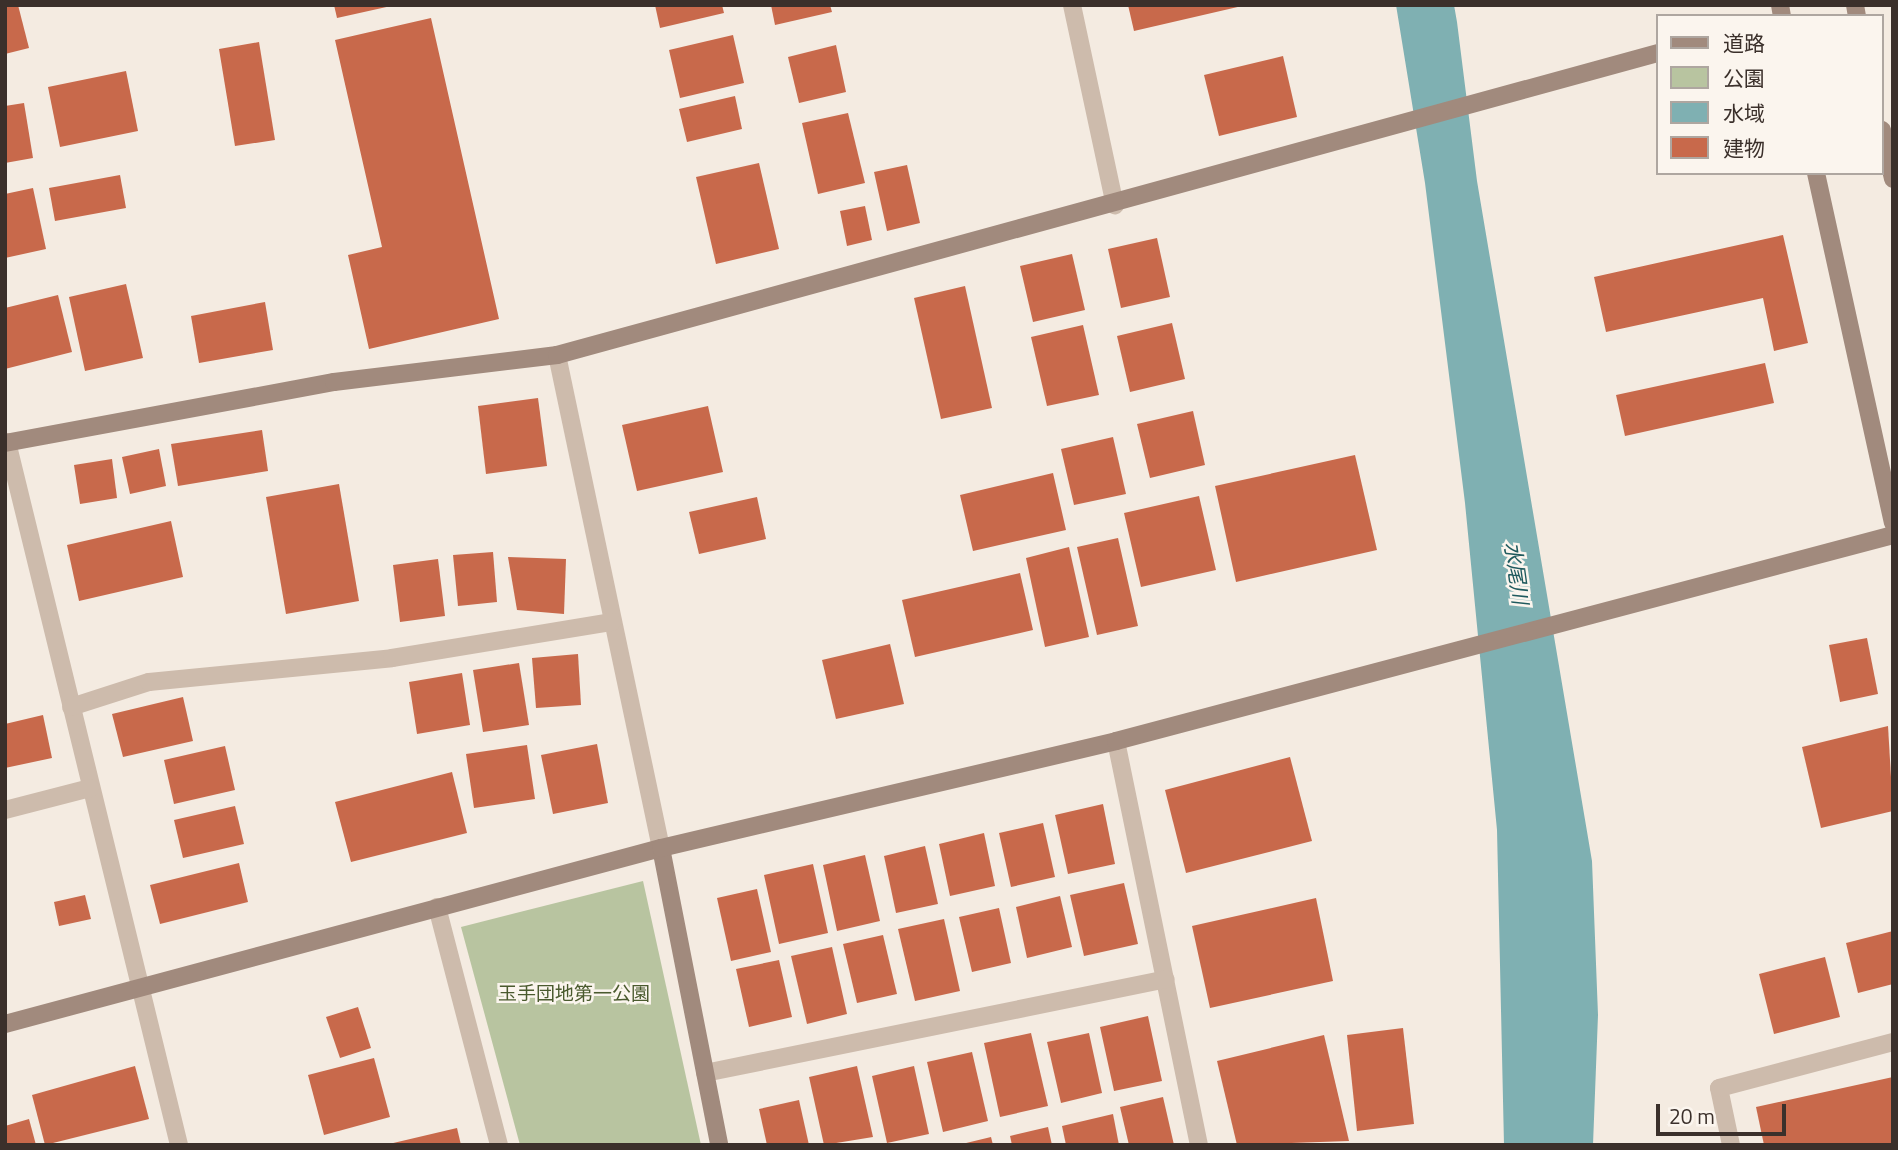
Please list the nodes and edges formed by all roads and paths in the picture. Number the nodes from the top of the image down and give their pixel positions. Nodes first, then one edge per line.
1 (1072, 5) edge
2 (1657, 54) edge
3 (1884, 139) edge
4 (1816, 175) edge
5 (1893, 178) edge
6 (1115, 205) junction
7 (557, 355) junction
8 (6, 443) edge
9 (1893, 523) edge
10 (1893, 534) edge
11 (612, 622) junction
12 (71, 707) junction
13 (1116, 741) junction
14 (90, 788) junction
15 (5, 810) edge
16 (661, 848) junction
17 (437, 907) junction
18 (1166, 979) junction
19 (139, 987) junction
20 (5, 1024) edge
21 (1893, 1042) edge
22 (705, 1073) junction
23 (179, 1145) edge
24 (499, 1145) edge
25 (719, 1145) edge
26 (1199, 1145) edge
27 (1731, 1145) edge

1 - 6 street
2 - 6 street
3 - 5 street
4 - 9 street
6 - 7 street
7 - 8 street
7 - 11 street
8 - 12 street
10 - 13 street
11 - 12 street
11 - 16 street
12 - 14 street
13 - 16 street
13 - 18 street
14 - 15 street
14 - 19 street
16 - 17 street
16 - 22 street
17 - 19 street
17 - 24 street
18 - 22 street
18 - 26 street
19 - 20 street
19 - 23 street
21 - 27 street
22 - 25 street

